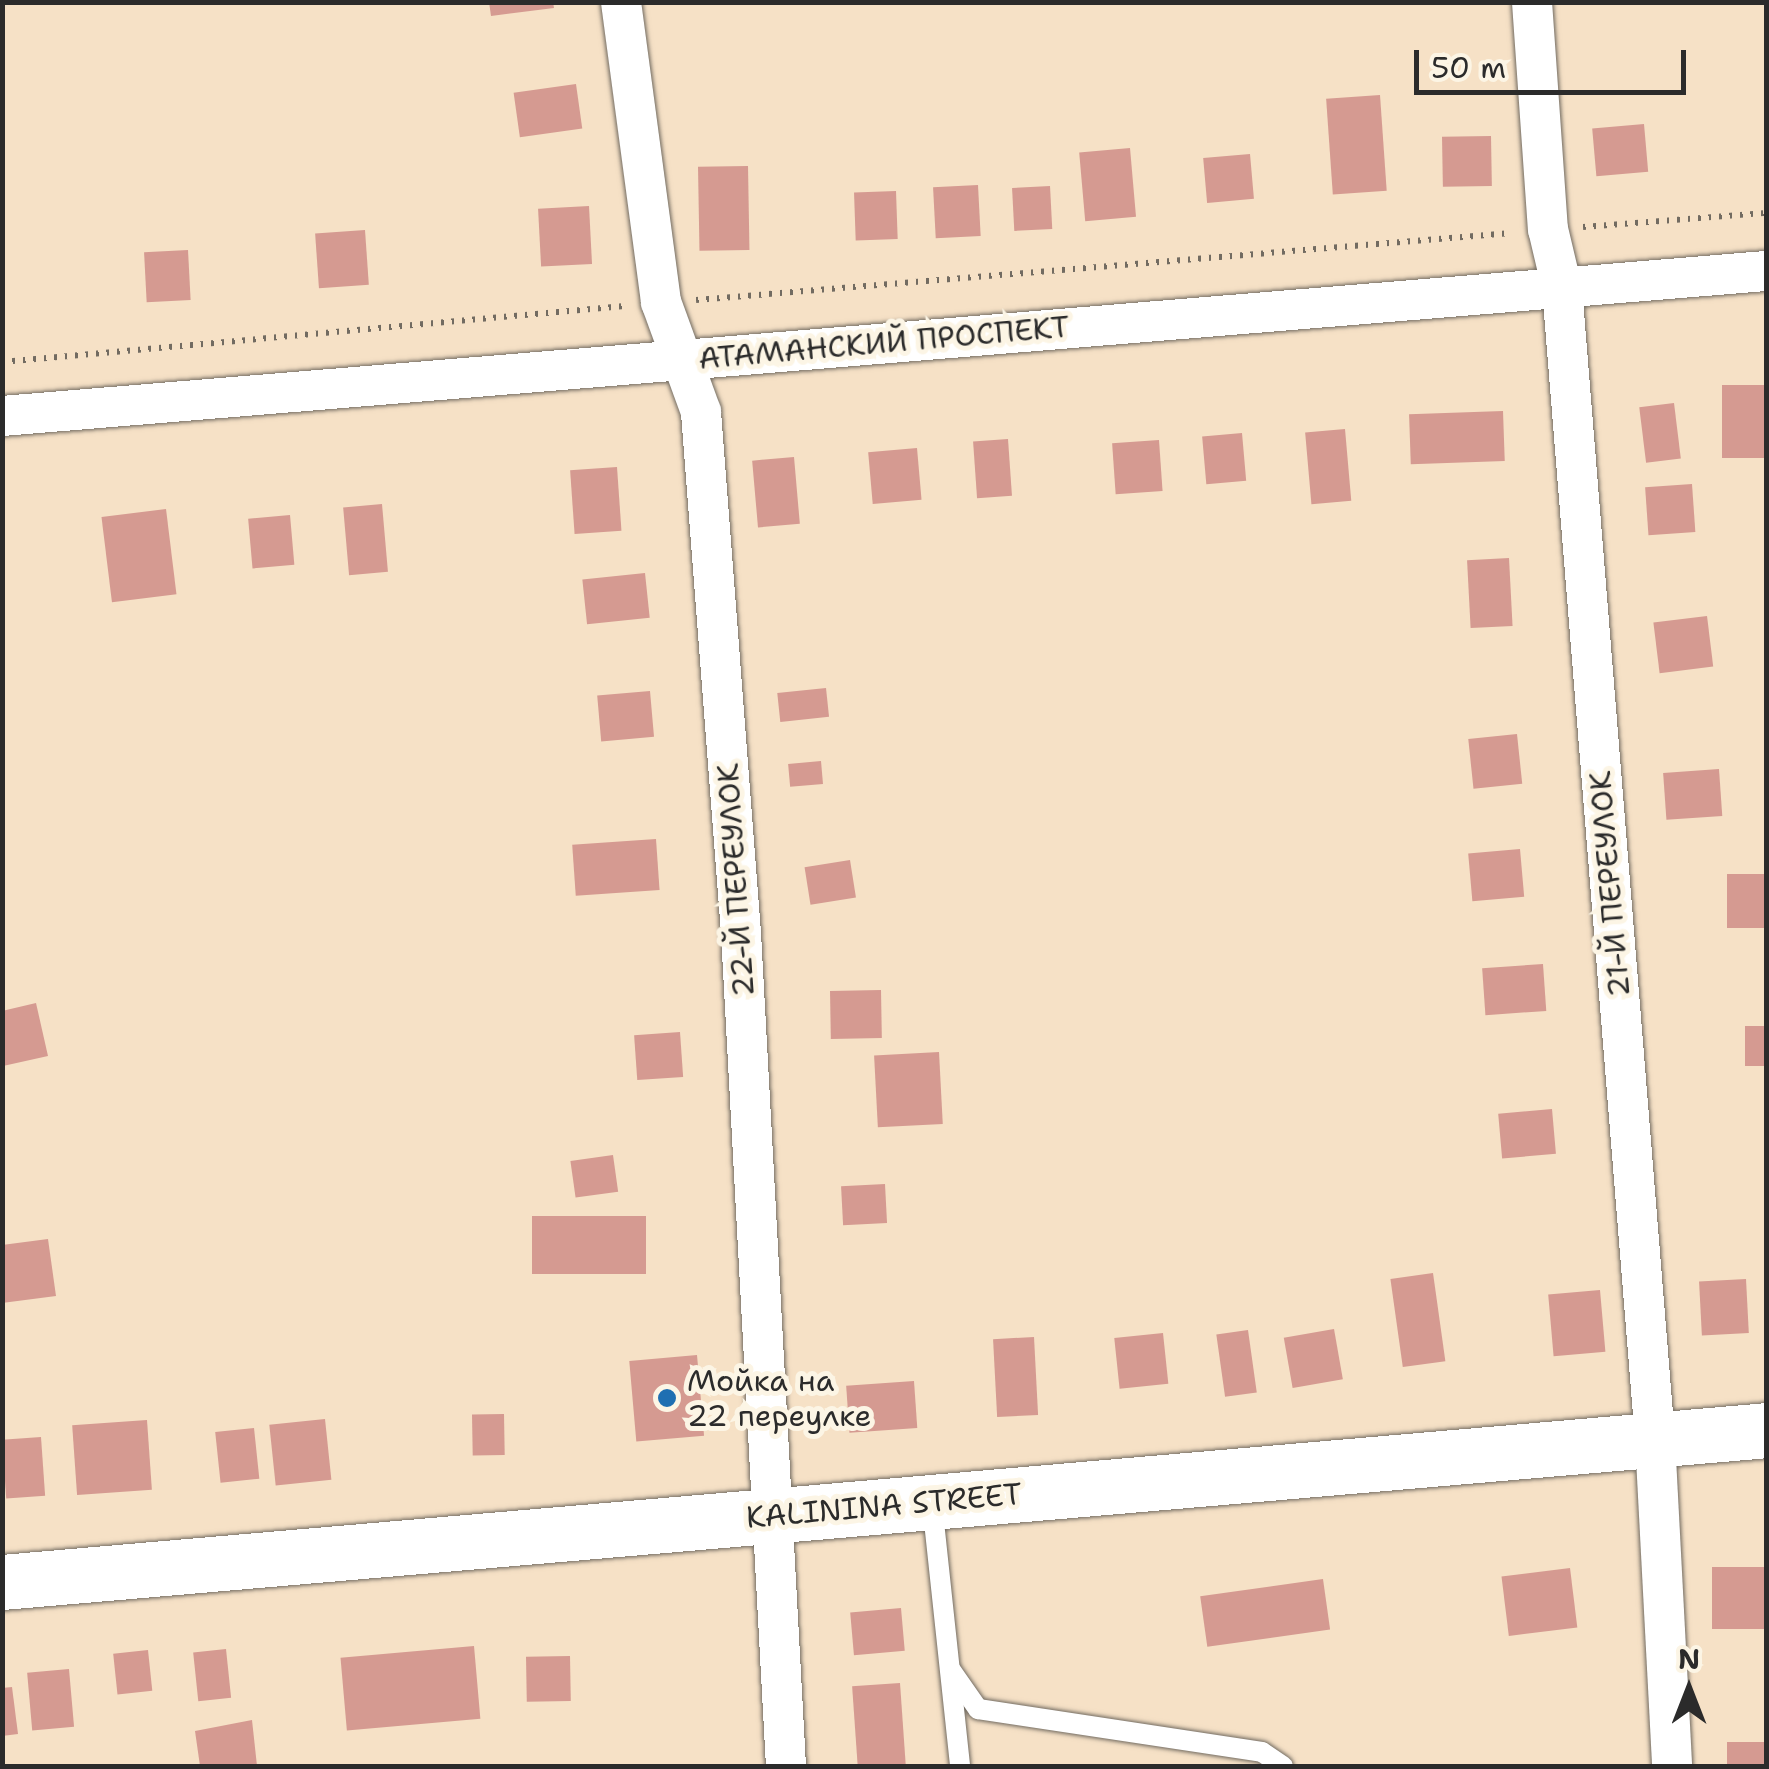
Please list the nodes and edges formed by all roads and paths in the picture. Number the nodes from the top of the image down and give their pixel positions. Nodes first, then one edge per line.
1 (621, 2) edge
2 (1532, 2) edge
3 (1766, 213) edge
4 (1548, 230) junction
5 (1766, 272) edge
6 (1562, 288) junction
7 (661, 302) junction
8 (680, 360) junction
9 (2, 362) edge
10 (2, 416) edge
11 (1766, 1430) edge
12 (1655, 1439) junction
13 (932, 1501) junction
14 (770, 1516) junction
15 (2, 1582) edge
16 (950, 1668) junction
17 (786, 1766) edge
18 (960, 1766) edge
19 (1284, 1766) edge
20 (1672, 1766) edge

1 - 7 street, 22-Й ПЕРЕУЛОК
2 - 4 street, 21-Й ПЕРЕУЛОК
3 - 4 path
4 - 6 street, 21-Й ПЕРЕУЛОК
4 - 7 path
5 - 6 street, АТАМАНСКИЙ ПРОСПЕКТ
6 - 8 street, АТАМАНСКИЙ ПРОСПЕКТ
6 - 12 street, 21-Й ПЕРЕУЛОК
7 - 8 street, 22-Й ПЕРЕУЛОК
7 - 9 path
8 - 10 street, АТАМАНСКИЙ ПРОСПЕКТ
8 - 14 street, 22-Й ПЕРЕУЛОК
11 - 12 main road, KALININA STREET
12 - 13 main road, KALININA STREET
12 - 20 street, 21-Й ПЕРЕУЛОК
13 - 14 main road, KALININA STREET
13 - 16 lane
14 - 15 main road, KALININA STREET
14 - 17 street, 22-Й ПЕРЕУЛОК
16 - 18 lane
16 - 19 lane

